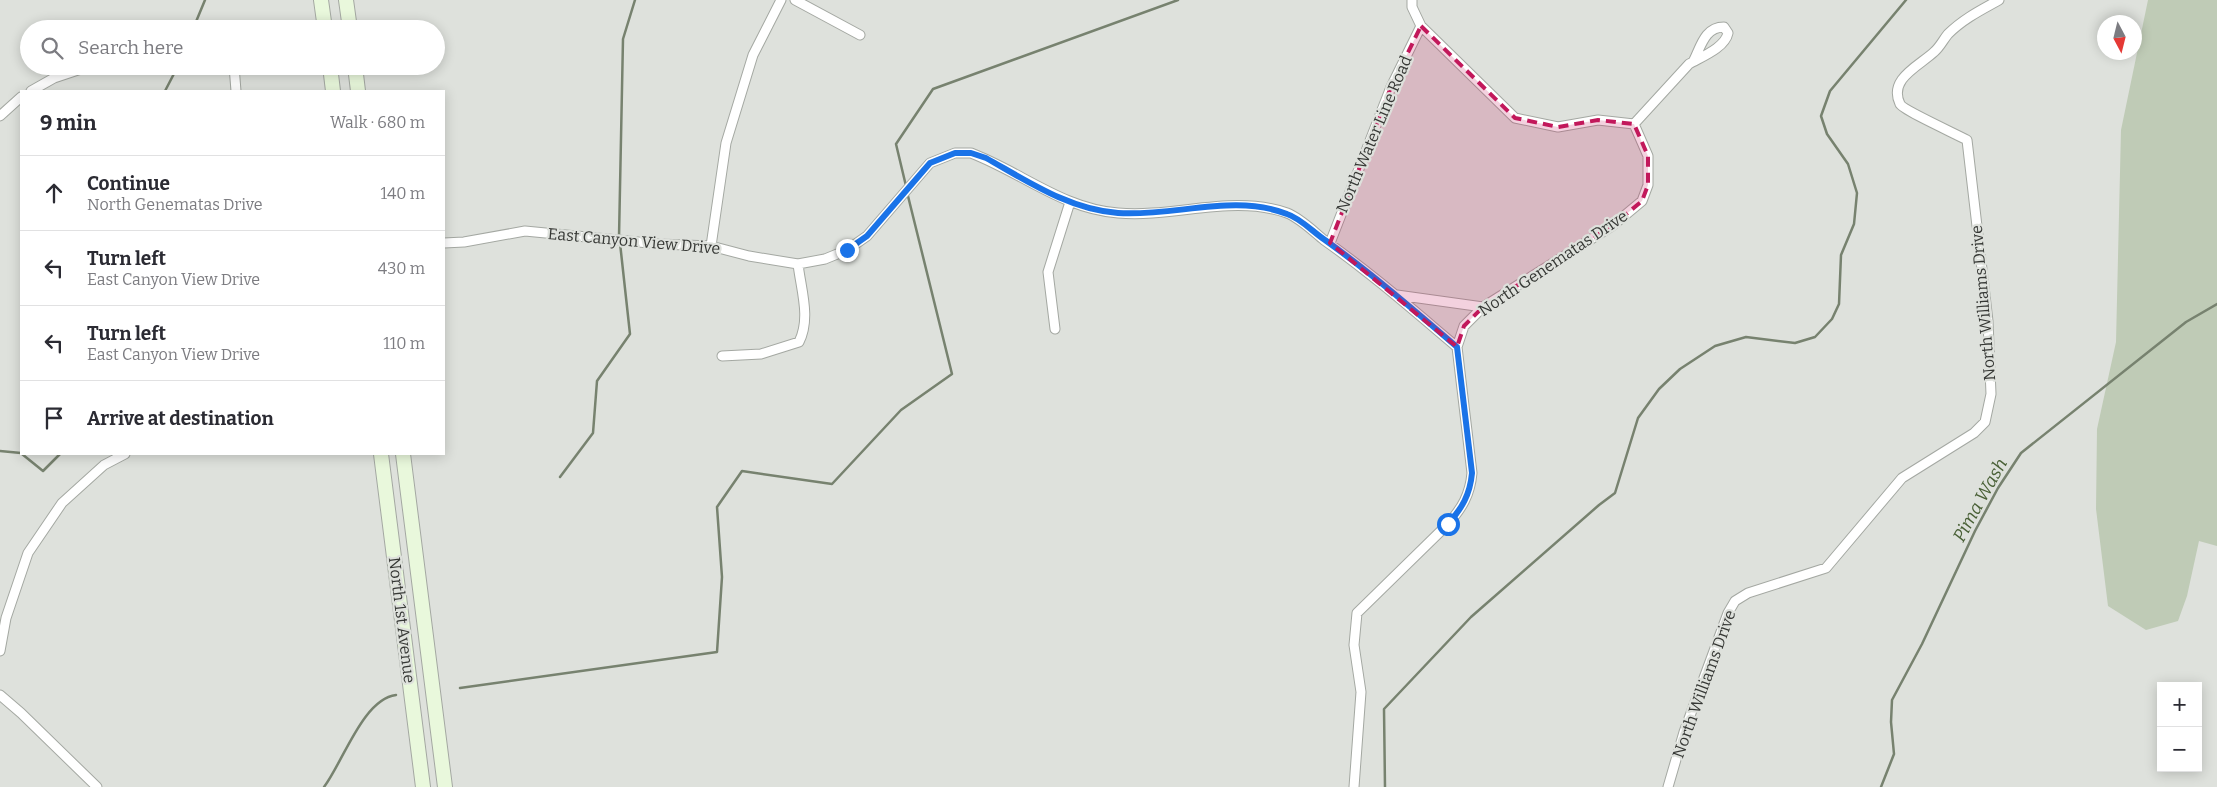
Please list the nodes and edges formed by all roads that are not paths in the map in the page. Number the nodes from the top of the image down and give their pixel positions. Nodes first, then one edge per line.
1 (321, 0) edge
2 (346, 0) edge
3 (781, 0) edge
4 (795, 0) edge
5 (1412, 0) edge
6 (1999, 0) edge
7 (324, 20) edge
8 (349, 20) edge
9 (1421, 26) junction
10 (860, 35) dead end
11 (1694, 60) dead end
12 (63, 75) edge
13 (235, 75) edge
14 (331, 75) edge
15 (356, 75) edge
16 (33, 90) edge
17 (236, 90) edge
18 (333, 90) edge
19 (358, 90) edge
20 (20, 98) edge
21 (0, 116) edge
22 (1634, 124) junction
23 (1070, 202) junction
24 (445, 243) edge
25 (1330, 244) junction
26 (711, 246) junction
27 (798, 264) junction
28 (1398, 295) junction
29 (1483, 307) junction
30 (1055, 329) dead end
31 (1457, 347) junction
32 (722, 356) dead end
33 (123, 455) edge
34 (382, 455) edge
35 (403, 455) edge
36 (0, 651) edge
37 (0, 695) edge
38 (97, 787) edge
39 (423, 787) edge
40 (444, 787) edge
41 (1354, 787) edge
42 (1668, 787) edge

1 - 7 main road
2 - 8 main road
3 - 26 street
4 - 10 street
5 - 9 street
6 - 42 street, North Williams Drive
9 - 22 street
9 - 25 street, North Water Line Road
11 - 22 street
12 - 16 street
13 - 17 street
14 - 18 main road
15 - 19 main road
20 - 21 street
22 - 29 street, North Genematas Drive
23 - 25 street, East Canyon View Drive
23 - 27 street, East Canyon View Drive
23 - 30 street
24 - 26 street, East Canyon View Drive
25 - 28 street, East Canyon View Drive
26 - 27 street, East Canyon View Drive
27 - 32 street
28 - 29 street, East Canyon View Drive
28 - 31 street, East Canyon View Drive
29 - 31 street, North Genematas Drive
31 - 41 street, North Genematas Drive
33 - 36 street
34 - 39 main road, North 1st Avenue
35 - 40 main road, North 1st Avenue
37 - 38 street

